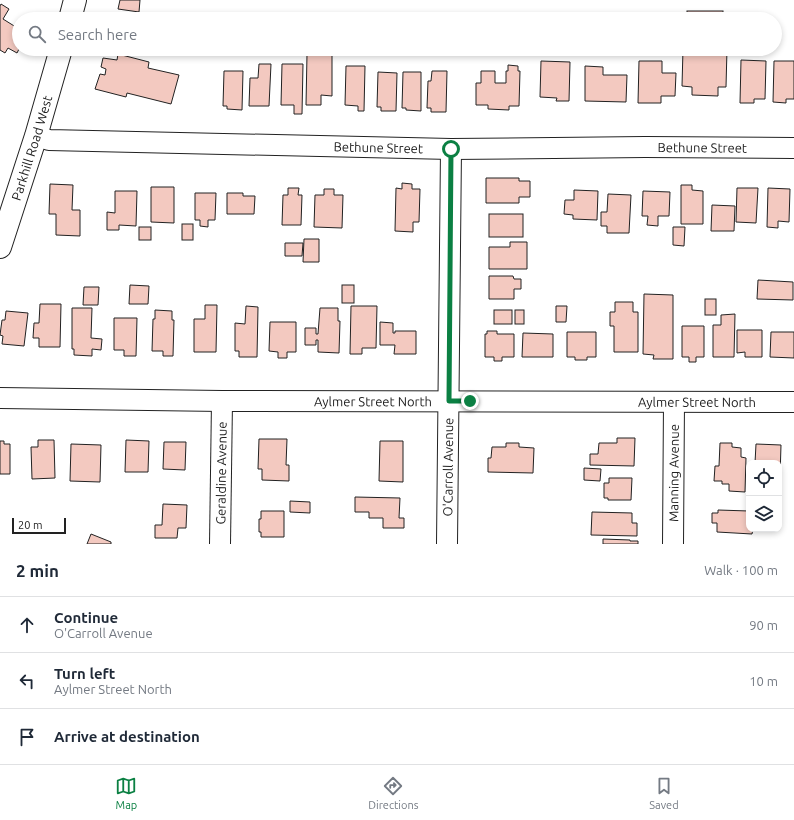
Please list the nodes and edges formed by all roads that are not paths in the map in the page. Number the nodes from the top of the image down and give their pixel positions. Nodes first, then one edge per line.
1 (75, 0) edge
2 (72, 12) edge
3 (59, 56) edge
4 (36, 136) junction
5 (794, 148) edge
6 (451, 149) junction
7 (0, 247) edge
8 (0, 398) edge
9 (222, 401) junction
10 (449, 401) junction
11 (674, 402) junction
12 (794, 402) edge
13 (220, 544) edge
14 (446, 544) edge
15 (673, 544) edge

1 - 2 main road
3 - 4 main road, Parkhill Road West
4 - 6 street, Bethune Street
4 - 7 main road, Parkhill Road West
5 - 6 street, Bethune Street
6 - 10 street, O'Carroll Avenue
8 - 9 street, Aylmer Street North
9 - 10 street, Aylmer Street North
9 - 13 street, Geraldine Avenue
10 - 11 street, Aylmer Street North
10 - 14 street, O'Carroll Avenue
11 - 12 street, Aylmer Street North
11 - 15 street, Manning Avenue

